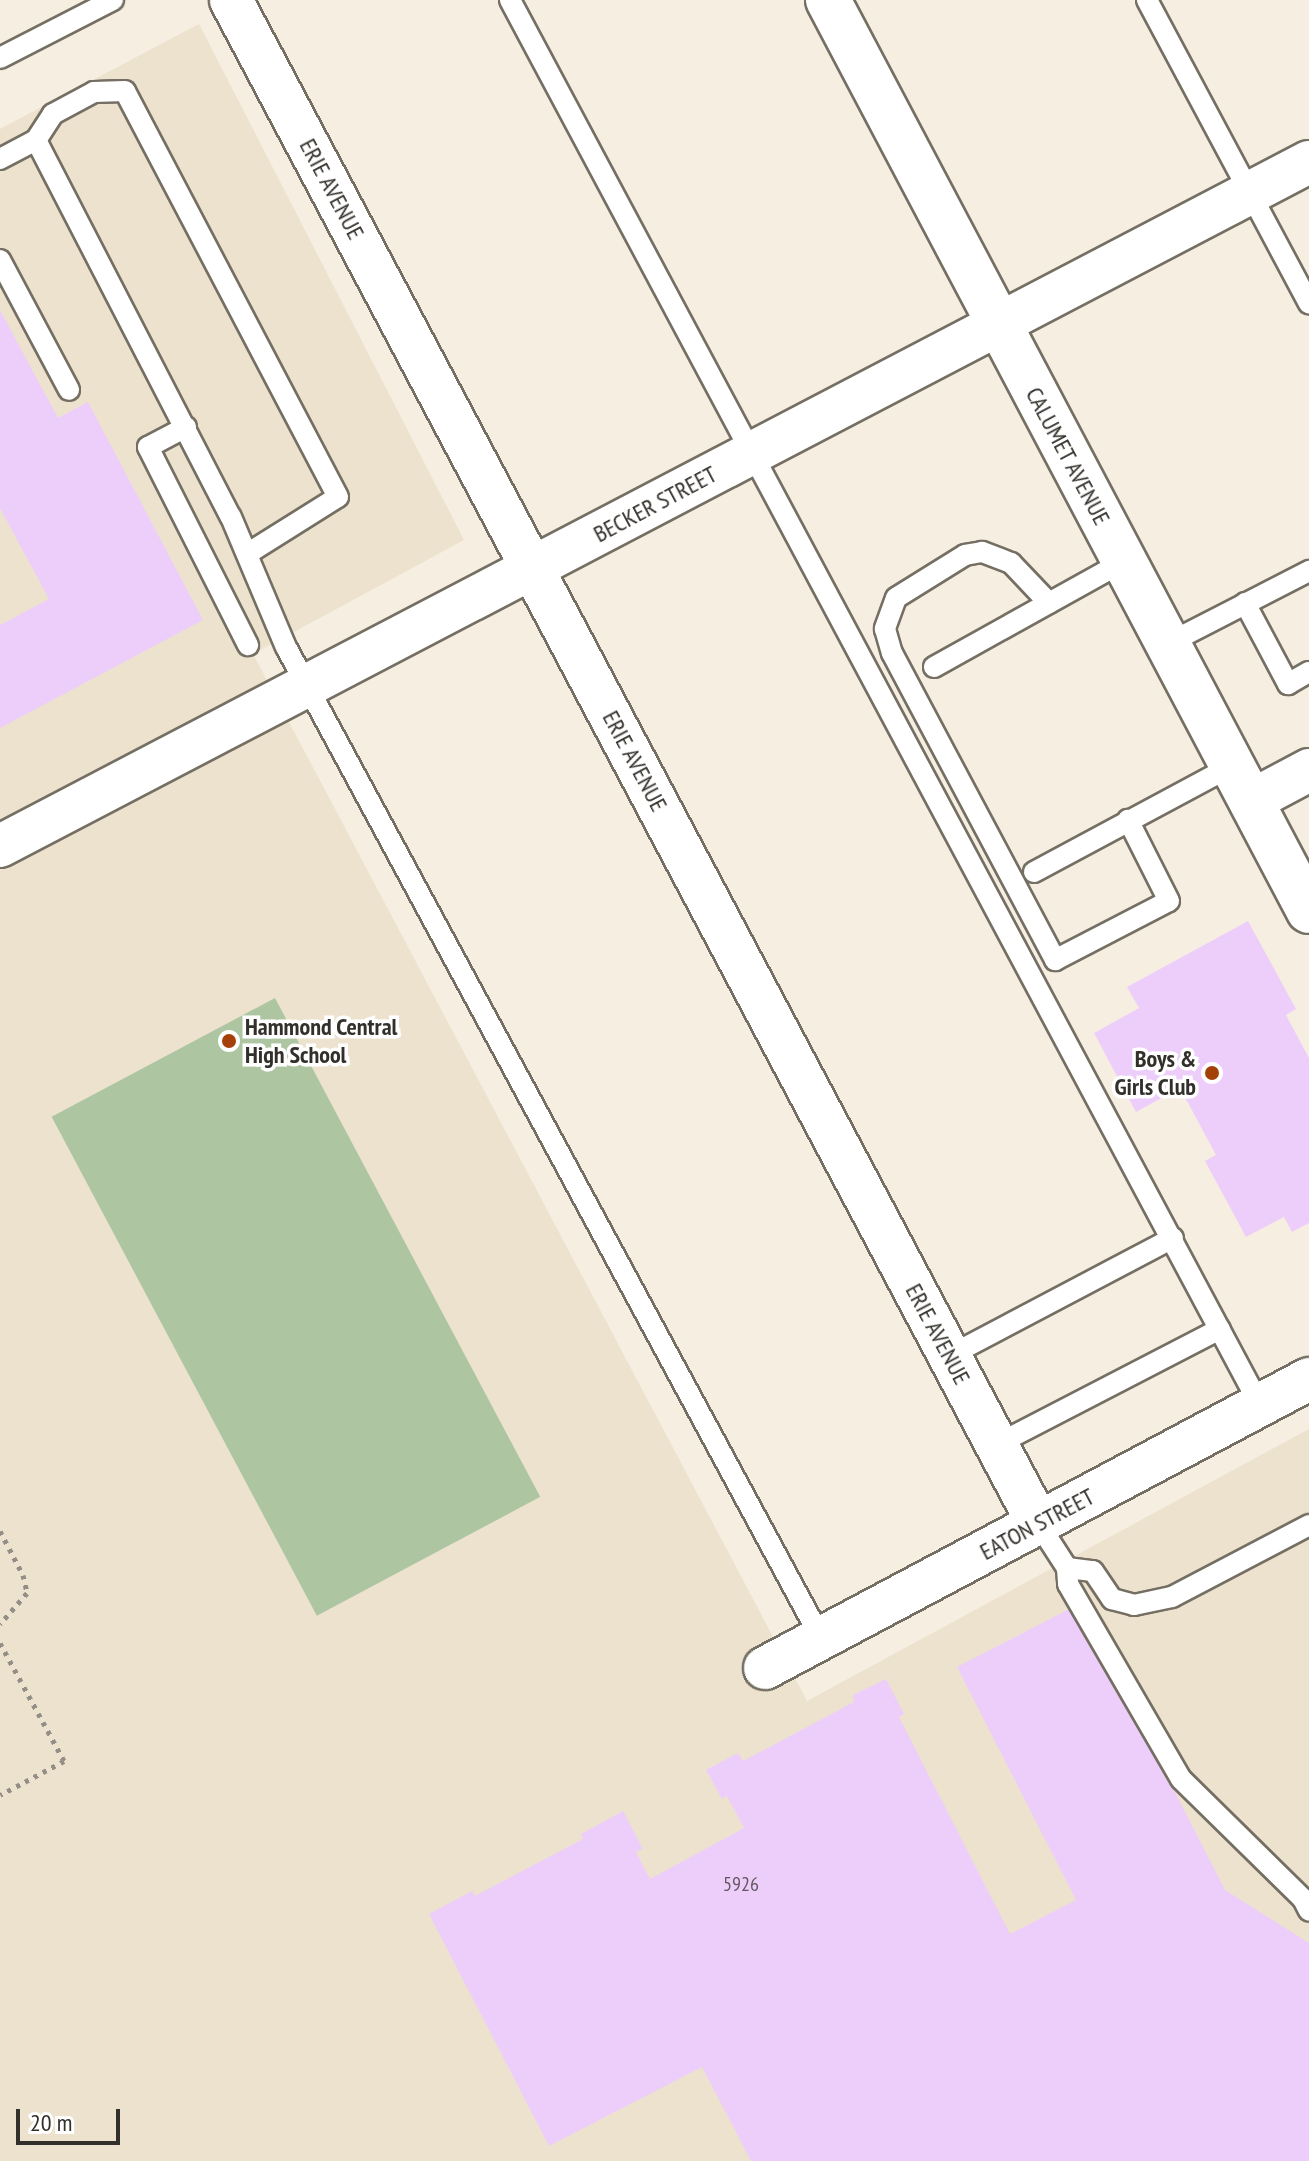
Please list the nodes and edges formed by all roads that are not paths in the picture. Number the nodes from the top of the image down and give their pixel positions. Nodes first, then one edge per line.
1 (113, 0) edge
2 (231, 0) edge
3 (510, 0) edge
4 (828, 0) edge
5 (1147, 0) edge
6 (0, 58) edge
7 (36, 140) junction
8 (0, 159) edge
9 (1309, 162) edge
10 (1251, 193) junction
11 (0, 260) edge
12 (1309, 304) edge
13 (999, 325) junction
14 (69, 390) dead end
15 (186, 427) junction
16 (750, 454) junction
17 (247, 554) junction
18 (1123, 562) junction
19 (533, 568) junction
20 (1309, 571) edge
21 (1049, 603) junction
22 (1245, 603) junction
23 (1167, 644) junction
24 (248, 645) dead end
25 (934, 667) dead end
26 (1309, 672) edge
27 (308, 685) junction
28 (1309, 770) edge
29 (1241, 783) junction
30 (1128, 820) junction
31 (0, 846) edge
32 (1034, 872) dead end
33 (1309, 911) edge
34 (1173, 1238) junction
35 (1220, 1329) junction
36 (949, 1356) junction
37 (1309, 1379) edge
38 (1260, 1405) junction
39 (996, 1445) junction
40 (1038, 1523) junction
41 (1309, 1525) edge
42 (1067, 1568) junction
43 (821, 1638) junction
44 (765, 1668) dead end
45 (1309, 1911) edge

1 - 6 lane
2 - 19 street, ERIE AVENUE
3 - 16 lane
4 - 13 main road, CALUMET AVENUE
5 - 10 lane
7 - 8 lane
7 - 15 lane
7 - 17 lane
9 - 10 street, BECKER STREET
10 - 12 lane
10 - 13 street, BECKER STREET
11 - 14 lane
13 - 16 street, BECKER STREET
13 - 18 main road, CALUMET AVENUE
15 - 17 lane
15 - 24 lane
16 - 19 street, BECKER STREET
16 - 34 lane
17 - 27 lane
18 - 21 lane
18 - 23 main road, CALUMET AVENUE
19 - 27 street, BECKER STREET
19 - 36 street, ERIE AVENUE
20 - 22 lane
21 - 25 lane
21 - 30 lane
22 - 23 lane
22 - 26 lane
23 - 29 main road, CALUMET AVENUE
27 - 31 street, BECKER STREET
27 - 43 lane
28 - 29 street
29 - 30 lane
29 - 33 main road, CALUMET AVENUE
30 - 32 lane
34 - 35 lane
34 - 36 lane
35 - 38 lane
35 - 39 lane
36 - 39 street, ERIE AVENUE
37 - 38 street, EATON STREET
38 - 40 street, EATON STREET
39 - 40 street, ERIE AVENUE
40 - 42 lane
40 - 43 street, EATON STREET
41 - 42 lane
42 - 45 lane
43 - 44 street, EATON STREET

